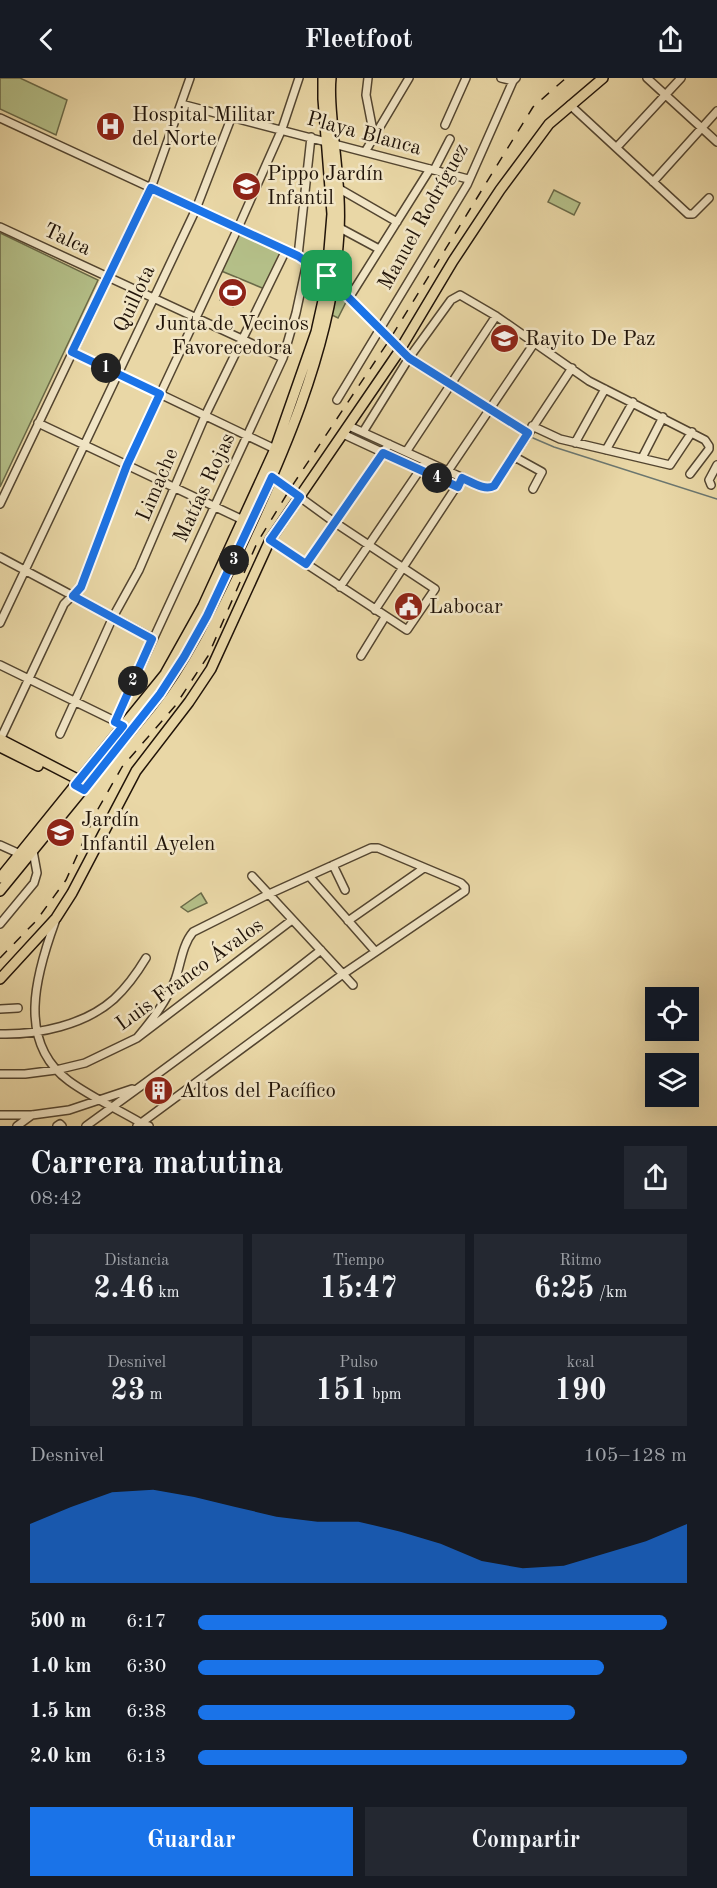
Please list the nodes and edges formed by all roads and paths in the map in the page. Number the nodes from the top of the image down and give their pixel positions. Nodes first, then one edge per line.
1 (190, 78) edge
2 (299, 78) edge
3 (323, 78) edge
4 (331, 78) edge
5 (368, 78) edge
6 (409, 78) edge
7 (466, 78) edge
8 (501, 78) edge
9 (603, 78) edge
10 (647, 78) edge
11 (681, 78) edge
12 (515, 79) edge
13 (666, 94) junction
14 (181, 104) junction
15 (570, 105) junction
16 (717, 111) edge
17 (232, 116) junction
18 (0, 118) edge
19 (445, 125) dead end
20 (702, 128) junction
21 (282, 129) junction
22 (374, 136) junction
23 (311, 137) junction
24 (450, 139) dead end
25 (330, 142) junction
26 (717, 142) edge
27 (617, 147) junction
28 (365, 152) junction
29 (432, 170) junction
30 (468, 180) junction
31 (653, 182) junction
32 (151, 188) junction
33 (338, 188) junction
34 (709, 198) dead end
35 (196, 209) junction
36 (397, 222) junction
37 (0, 227) edge
38 (238, 228) junction
39 (340, 228) junction
40 (379, 249) junction
41 (286, 250) junction
42 (298, 256) junction
43 (307, 262) junction
44 (108, 278) junction
45 (330, 279) junction
46 (349, 298) junction
47 (154, 300) junction
48 (496, 316) junction
49 (196, 319) junction
50 (380, 329) junction
51 (242, 340) junction
52 (535, 342) junction
53 (400, 349) junction
54 (72, 352) junction
55 (283, 358) junction
56 (409, 358) junction
57 (572, 368) junction
58 (118, 374) junction
59 (450, 385) junction
60 (604, 388) junction
61 (160, 394) junction
62 (337, 400) dead end
63 (633, 402) junction
64 (489, 410) junction
65 (205, 416) junction
66 (663, 417) junction
67 (38, 423) junction
68 (530, 429) junction
69 (346, 430) junction
70 (363, 432) junction
71 (692, 432) junction
72 (248, 436) junction
73 (707, 442) junction
74 (575, 443) junction
75 (389, 444) junction
76 (85, 445) junction
77 (717, 448) edge
78 (275, 449) junction
79 (606, 450) junction
80 (406, 452) junction
81 (383, 453) junction
82 (513, 456) junction
83 (642, 458) junction
84 (426, 461) junction
85 (127, 465) junction
86 (717, 465) edge
87 (267, 468) junction
88 (420, 470) junction
89 (448, 471) junction
90 (690, 474) dead end
91 (272, 477) junction
92 (462, 478) junction
93 (711, 484) dead end
94 (458, 487) junction
95 (175, 488) junction
96 (533, 489) dead end
97 (300, 497) junction
98 (0, 504) edge
99 (215, 507) junction
100 (243, 520) junction
101 (334, 522) junction
102 (270, 540) junction
103 (369, 546) junction
104 (0, 556) edge
105 (306, 564) junction
106 (403, 569) junction
107 (25, 570) junction
108 (340, 587) junction
109 (73, 596) junction
110 (375, 610) junction
111 (112, 617) junction
112 (385, 617) junction
113 (0, 622) edge
114 (152, 639) junction
115 (361, 656) dead end
116 (0, 665) edge
117 (28, 679) junction
118 (74, 702) junction
119 (119, 724) junction
120 (60, 734) dead end
121 (0, 740) edge
122 (0, 747) edge
123 (81, 785) junction
124 (0, 845) edge
125 (33, 851) junction
126 (20, 854) junction
127 (333, 865) junction
128 (423, 868) junction
129 (252, 876) dead end
130 (309, 876) junction
131 (0, 878) edge
132 (345, 890) dead end
133 (0, 891) edge
134 (269, 894) junction
135 (56, 918) junction
136 (292, 920) junction
137 (348, 921) junction
138 (0, 924) edge
139 (321, 950) junction
140 (375, 951) junction
141 (146, 958) dead end
142 (343, 974) junction
143 (0, 979) edge
144 (353, 985) dead end
145 (18, 1008) dead end
146 (0, 1009) edge
147 (36, 1032) junction
148 (0, 1034) edge
149 (137, 1038) junction
150 (56, 1070) junction
151 (0, 1074) edge
152 (137, 1087) junction
153 (100, 1100) junction
154 (112, 1107) junction
155 (0, 1115) edge
156 (32, 1115) junction
157 (139, 1125) edge
158 (17, 1126) edge
159 (57, 1126) edge
160 (62, 1126) edge
161 (86, 1126) edge
162 (149, 1126) edge

1 - 14 street
2 - 21 street
3 - 25 main road
4 - 25 main road
5 - 22 street
6 - 22 street
7 - 19 street
8 - 12 street
9 - 15 main road
10 - 13 street
11 - 13 street
12 - 30 street, Manuel Rodríguez
13 - 20 street
13 - 27 street
14 - 17 street, Playa Blanca
14 - 32 street
15 - 27 street
15 - 53 main road
16 - 20 street
17 - 21 street, Playa Blanca
17 - 35 street, Quillota
18 - 32 street
20 - 26 street
20 - 31 street
21 - 23 street, Playa Blanca
21 - 38 street
22 - 28 street
23 - 25 street, Playa Blanca
23 - 42 street
24 - 29 street
25 - 28 street, Playa Blanca
25 - 33 main road
25 - 45 main road
27 - 31 street
28 - 29 street, Playa Blanca
29 - 30 street, Playa Blanca
29 - 36 street
30 - 50 street, Manuel Rodríguez
31 - 34 street
32 - 35 street
32 - 44 street
33 - 36 street
33 - 39 main road
35 - 38 street
35 - 47 street, Quillota
36 - 40 street
37 - 44 street, Talca
38 - 41 street
38 - 49 street
39 - 40 street
39 - 45 main road
40 - 46 street
41 - 42 street
41 - 51 street, Limache
42 - 43 street
43 - 45 street
43 - 55 street, Matías Rojas
44 - 47 street, Talca
44 - 54 street
45 - 46 street
45 - 78 main road
45 - 91 main road
46 - 50 street
47 - 49 street, Talca
47 - 58 street, Quillota
48 - 52 street
48 - 56 street
48 - 59 street
49 - 51 street, Talca
49 - 61 street
50 - 53 street
50 - 62 street, Manuel Rodríguez
51 - 55 street, Talca
51 - 65 street, Limache
52 - 57 street
52 - 64 street
53 - 56 street
53 - 69 main road
54 - 58 street
54 - 67 street
55 - 72 street, Matías Rojas
56 - 59 street
56 - 70 street
57 - 60 street
57 - 68 street
58 - 61 street
58 - 76 street, Quillota
59 - 64 street
59 - 80 street
60 - 63 street
60 - 74 street
61 - 65 street
61 - 85 street
63 - 66 street
63 - 79 street
64 - 68 street
64 - 89 street
65 - 72 street
65 - 95 street, Limache
66 - 71 street
66 - 83 street
67 - 76 street
67 - 98 street
68 - 74 street
68 - 82 street
69 - 70 street
69 - 81 street
69 - 97 main road
70 - 75 street
71 - 73 street
71 - 83 street
72 - 78 street
72 - 99 street, Matías Rojas
73 - 77 street
73 - 90 street
74 - 79 street
75 - 80 street
75 - 81 street
76 - 85 street
76 - 107 street, Quillota
78 - 87 main road
79 - 83 street
80 - 84 street
81 - 88 street
81 - 101 street
82 - 92 street
82 - 96 street
84 - 88 street
84 - 89 street
85 - 95 street
85 - 109 street
86 - 93 street
87 - 91 street
87 - 100 main road
88 - 94 street
88 - 103 street
89 - 92 street
91 - 97 street
91 - 123 main road
92 - 94 street
94 - 106 street
95 - 99 street
95 - 111 street, Limache
97 - 101 street
97 - 102 main road
99 - 100 street
99 - 114 street, Matías Rojas
100 - 119 main road
101 - 103 street
101 - 105 street
102 - 105 street
102 - 135 main road
103 - 106 street
103 - 108 street
104 - 107 street
105 - 108 street
106 - 110 street
106 - 112 street
107 - 109 street
107 - 113 street, Quillota
108 - 110 street
109 - 111 street
109 - 117 street
110 - 112 street
111 - 114 street
111 - 118 street, Limache
112 - 115 street
114 - 119 street, Matías Rojas
116 - 117 street
117 - 118 street
117 - 121 street
118 - 119 street
118 - 120 street, Limache
119 - 123 main road
121 - 123 main road
122 - 123 main road
123 - 125 main road
123 - 126 main road
124 - 126 street
125 - 133 main road
125 - 138 street
126 - 131 main road
127 - 128 street
127 - 130 street
127 - 132 street
128 - 137 street
128 - 140 street
129 - 134 street
130 - 134 street
130 - 137 street
134 - 136 street
134 - 149 street
135 - 143 main road
135 - 147 street
136 - 139 street
136 - 149 street, Luis Franco Ávalos
137 - 140 street
139 - 142 street
139 - 152 street
140 - 142 street
141 - 147 street
142 - 144 street
142 - 157 street
145 - 146 street
147 - 148 street
147 - 150 street
149 - 150 street, Luis Franco Ávalos
150 - 151 street, Luis Franco Ávalos
150 - 153 street
152 - 153 street
152 - 154 street
153 - 154 street
153 - 156 street
154 - 157 street
154 - 161 street
155 - 156 street
156 - 158 street
157 - 162 street
159 - 160 street

